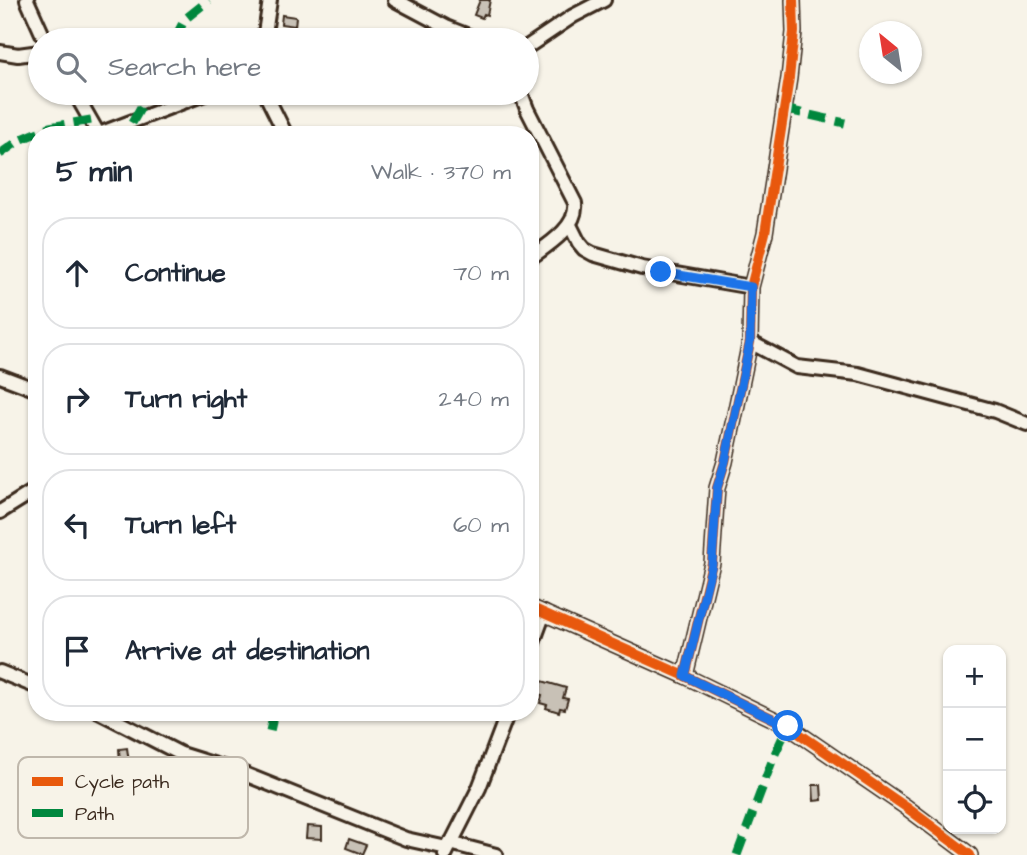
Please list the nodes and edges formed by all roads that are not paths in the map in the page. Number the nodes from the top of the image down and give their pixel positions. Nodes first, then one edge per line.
1 (27, 0) edge
2 (270, 0) edge
3 (396, 0) edge
4 (604, 0) edge
5 (793, 0) edge
6 (40, 28) edge
7 (266, 28) edge
8 (449, 28) edge
9 (539, 39) edge
10 (0, 52) edge
11 (28, 54) edge
12 (82, 105) edge
13 (175, 105) edge
14 (271, 105) edge
15 (526, 105) edge
16 (94, 126) edge
17 (120, 126) edge
18 (282, 126) edge
19 (536, 126) edge
20 (539, 132) edge
21 (570, 225) junction
22 (539, 251) edge
23 (751, 287) junction
24 (750, 342) junction
25 (0, 376) edge
26 (28, 387) edge
27 (1027, 424) edge
28 (28, 495) edge
29 (0, 512) edge
30 (539, 611) edge
31 (544, 613) junction
32 (539, 627) edge
33 (0, 672) edge
34 (685, 676) junction
35 (28, 683) edge
36 (117, 721) edge
37 (505, 721) edge
38 (191, 757) edge
39 (248, 775) edge
40 (447, 849) edge
41 (496, 855) edge
42 (970, 855) edge

1 - 6 street
2 - 7 street
3 - 8 street
4 - 9 street
5 - 23 street
10 - 11 street
12 - 16 street
13 - 17 street
14 - 18 street
15 - 19 street
20 - 21 street
21 - 22 street
21 - 23 street
23 - 24 street
24 - 27 street
24 - 34 street
25 - 26 street
28 - 29 street
30 - 31 street
31 - 32 street
31 - 34 street
33 - 35 street
34 - 42 street
36 - 38 street
37 - 40 street
39 - 40 street
40 - 41 street

